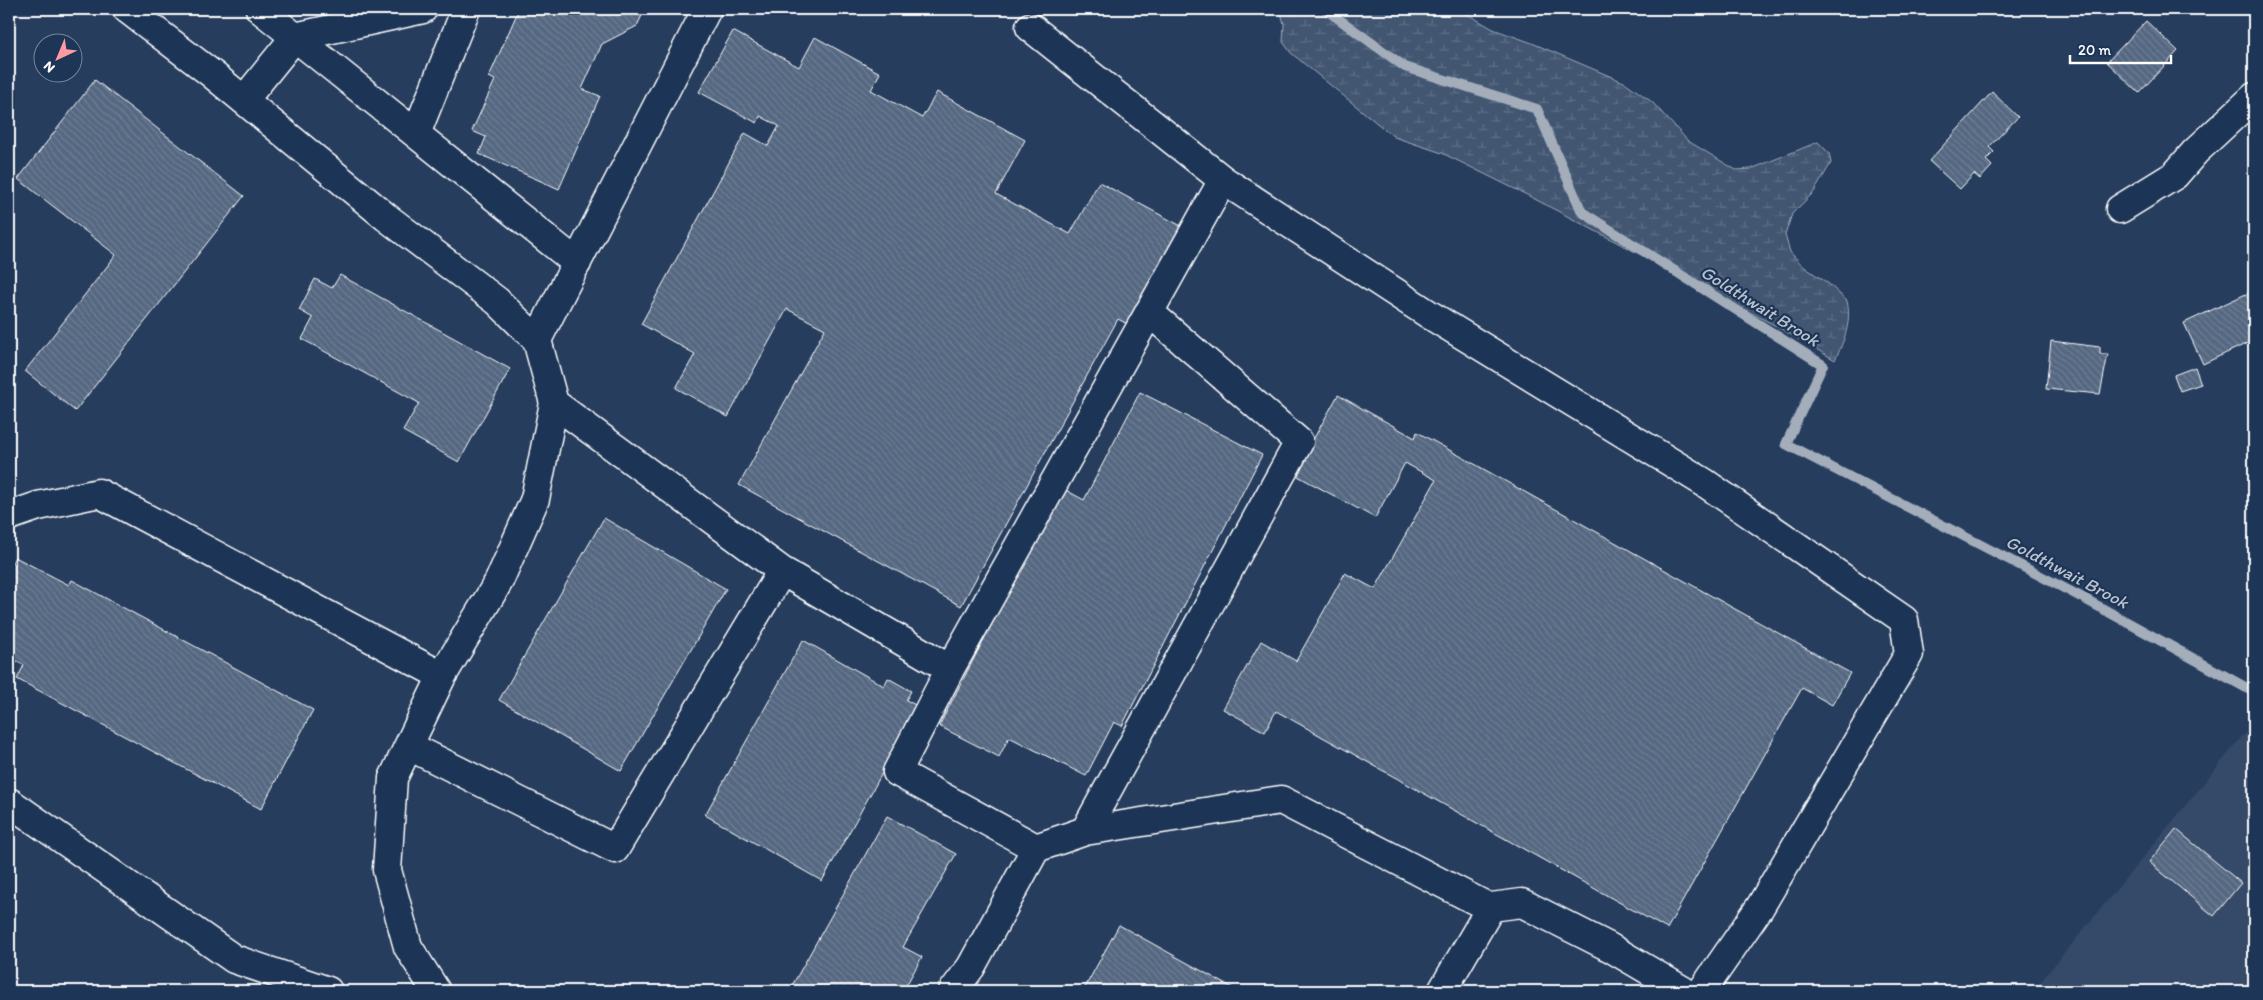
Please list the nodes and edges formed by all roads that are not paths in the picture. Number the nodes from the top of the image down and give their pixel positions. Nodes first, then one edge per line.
1 (127, 9) edge
2 (260, 9) edge
3 (422, 9) edge
4 (466, 9) edge
5 (707, 9) edge
6 (1030, 27) dead end
7 (295, 37) junction
8 (2254, 97) edge
9 (244, 100) junction
10 (416, 134) junction
11 (1223, 180) junction
12 (2120, 209) dead end
13 (577, 263) junction
14 (1149, 312) junction
15 (537, 340) junction
16 (554, 403) junction
17 (9, 516) edge
18 (782, 571) junction
19 (950, 669) junction
20 (442, 676) junction
21 (409, 746) junction
22 (9, 802) edge
23 (1085, 831) junction
24 (1036, 848) junction
25 (1490, 908) junction
26 (328, 991) edge
27 (436, 991) edge
28 (953, 991) edge
29 (1442, 991) edge
30 (1684, 991) edge
31 (1702, 991) edge

1 - 9 street
2 - 7 street
3 - 7 street
4 - 10 street
5 - 13 street
6 - 11 street
7 - 9 street
7 - 10 street
8 - 12 street
9 - 15 street
10 - 13 street
11 - 14 street
11 - 31 street
13 - 15 street
14 - 19 street
14 - 23 street
15 - 16 street
16 - 18 street
16 - 20 street
17 - 20 street
18 - 19 street
18 - 21 street
19 - 24 street
20 - 21 street
21 - 27 street
22 - 26 street
23 - 24 street
23 - 25 street
24 - 28 street
25 - 29 street
25 - 30 street

